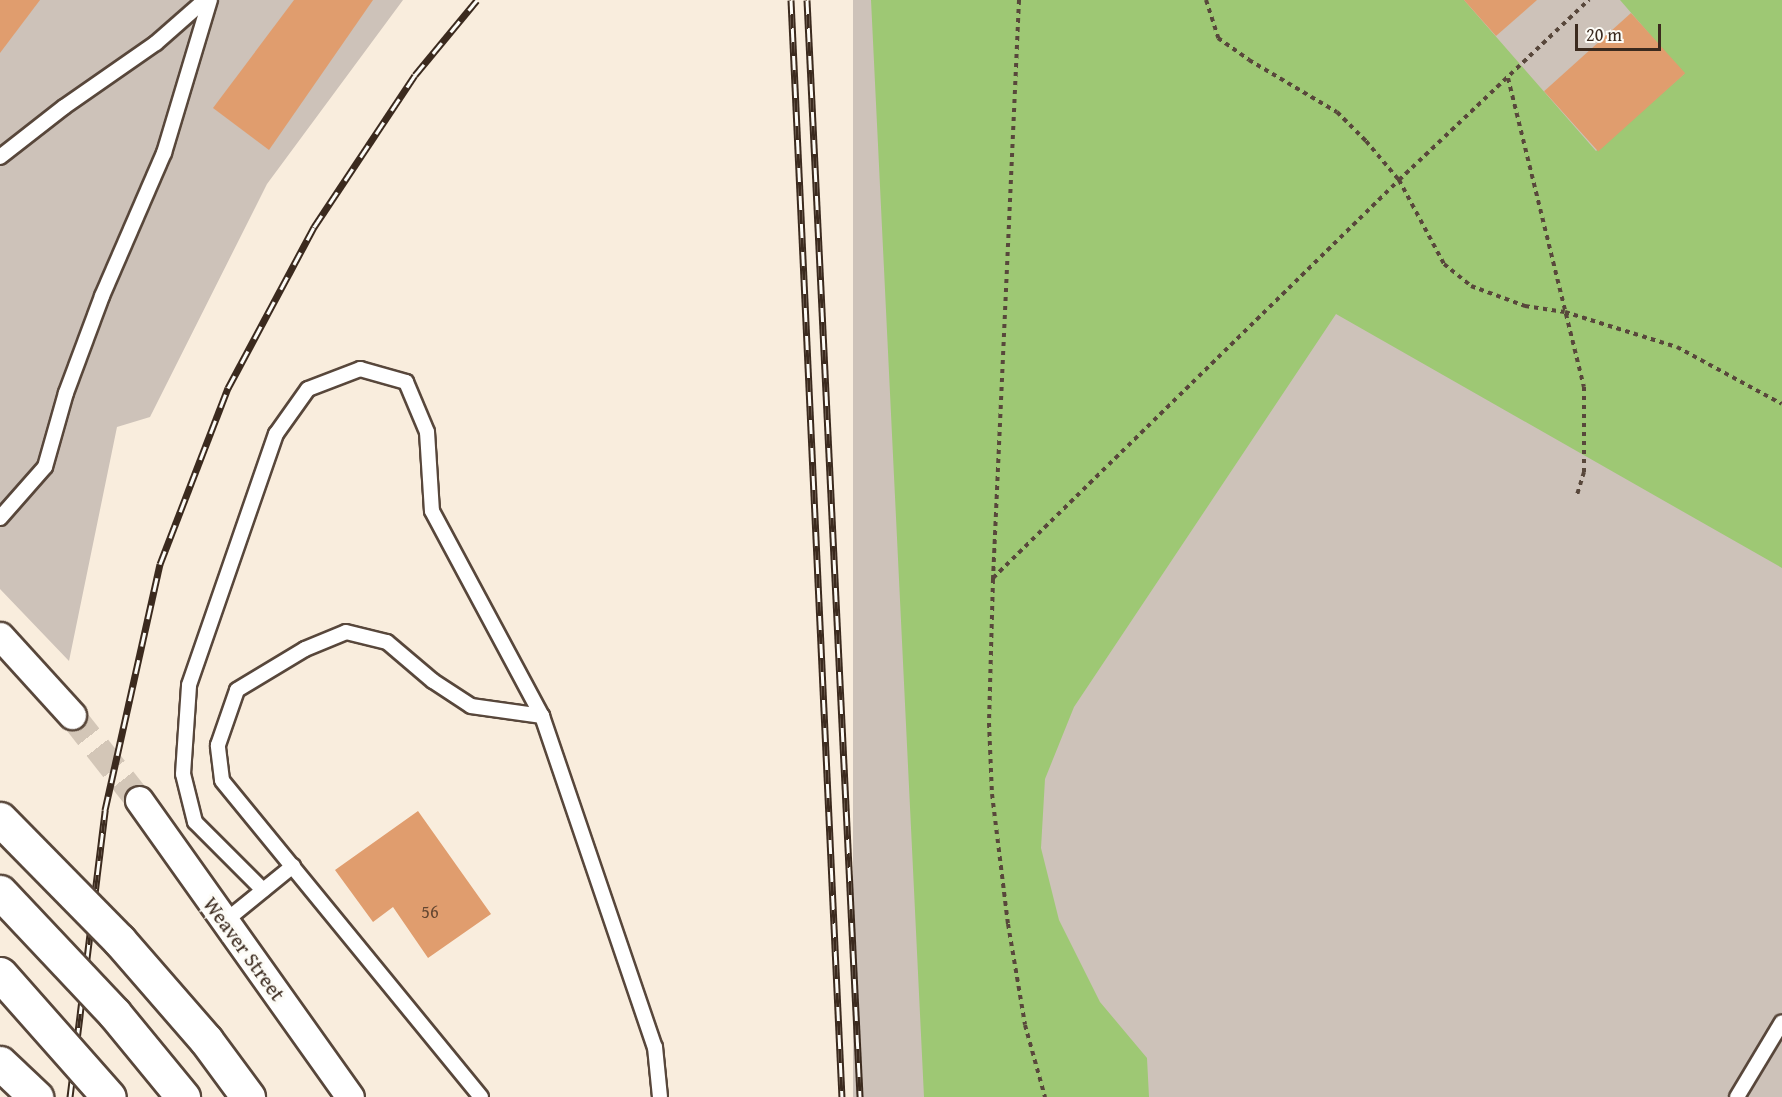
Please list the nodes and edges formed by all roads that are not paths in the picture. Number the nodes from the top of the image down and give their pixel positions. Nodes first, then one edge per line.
1 (205, 0) edge
2 (210, 0) edge
3 (0, 157) edge
4 (0, 518) edge
5 (0, 636) edge
6 (72, 715) tunnel mouth
7 (542, 716) junction
8 (139, 800) tunnel mouth
9 (0, 819) edge
10 (293, 866) junction
11 (263, 890) junction
12 (0, 892) edge
13 (224, 922) junction
14 (0, 974) edge
15 (1782, 1022) edge
16 (0, 1063) edge
17 (36, 1097) edge
18 (109, 1097) edge
19 (183, 1097) edge
20 (248, 1097) edge
21 (350, 1097) edge
22 (481, 1097) edge
23 (660, 1097) edge
24 (1737, 1097) edge

1 - 3 lane
2 - 4 lane
5 - 6 street
7 - 10 lane
7 - 11 lane
7 - 23 lane
8 - 13 street, Weaver Street
9 - 20 highway, bridge
10 - 11 lane
10 - 22 lane
11 - 13 lane
12 - 19 highway, bridge
13 - 21 street, Weaver Street
14 - 18 highway, bridge
15 - 24 lane
16 - 17 highway

